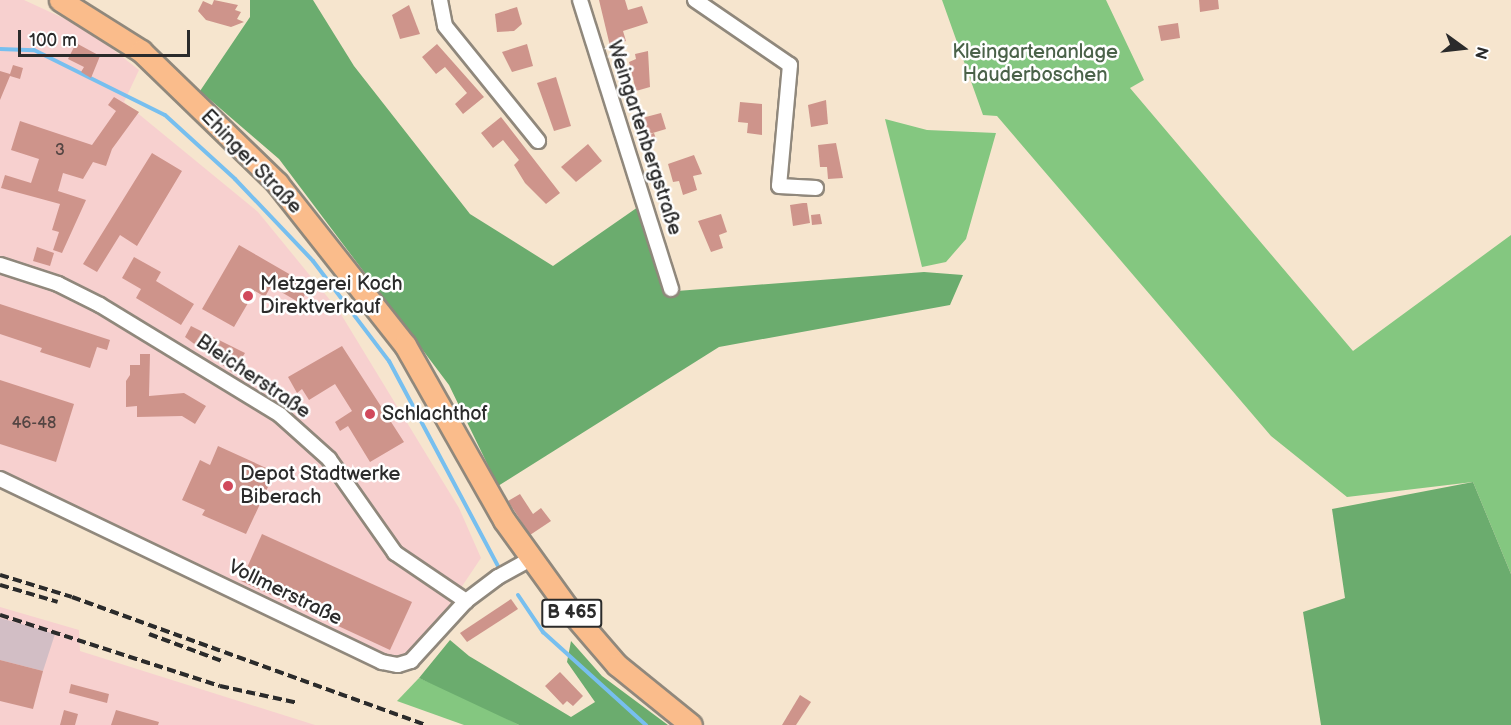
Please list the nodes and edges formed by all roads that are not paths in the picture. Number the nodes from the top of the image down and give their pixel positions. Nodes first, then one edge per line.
1 (60, 0) edge
2 (440, 0) edge
3 (580, 0) edge
4 (695, 0) edge
5 (538, 141) dead end
6 (816, 188) dead end
7 (0, 265) edge
8 (671, 289) dead end
9 (0, 479) edge
10 (531, 559) junction
11 (466, 601) junction
12 (691, 725) edge

1 - 10 main road, Ehinger Straße / B 465
2 - 5 street
3 - 8 street, Weingartenbergstraße
4 - 6 street
7 - 11 street, Bleicherstraße
9 - 11 street, Vollmerstraße
10 - 11 street, Vollmerstraße
10 - 12 main road, Ehinger Straße / B 465

